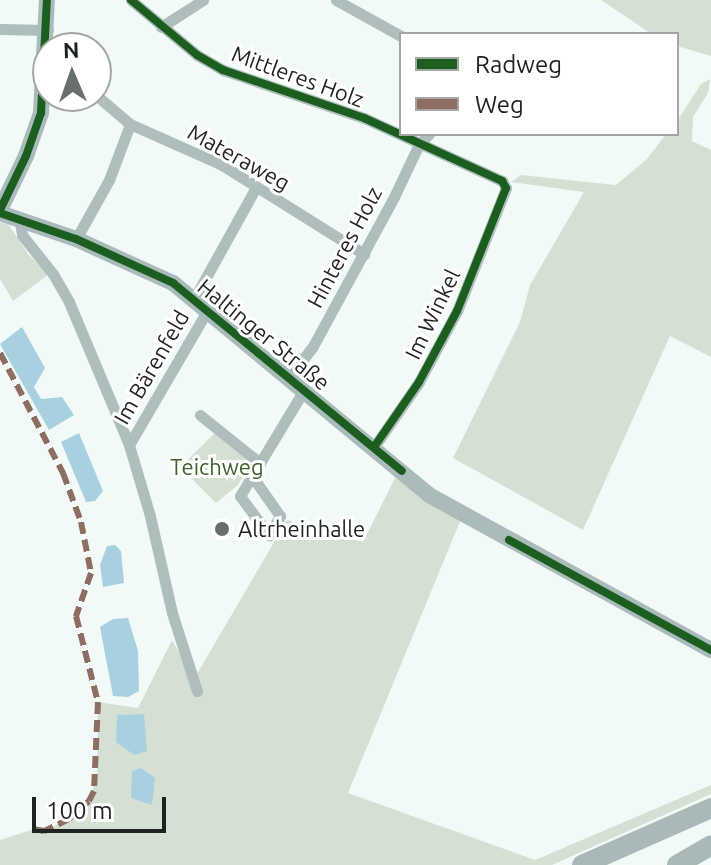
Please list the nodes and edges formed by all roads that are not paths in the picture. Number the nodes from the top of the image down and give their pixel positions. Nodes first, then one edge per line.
1 (47, 0) edge
2 (131, 0) edge
3 (203, 0) edge
4 (336, 0) edge
5 (161, 27) junction
6 (0, 29) edge
7 (48, 30) joint
8 (399, 35) edge
9 (112, 109) edge
10 (41, 112) edge
11 (130, 124) junction
12 (399, 135) edge
13 (402, 136) edge
14 (427, 136) edge
15 (419, 144) junction
16 (256, 187) junction
17 (506, 188) joint
18 (0, 212) edge
19 (20, 222) junction
20 (76, 239) junction
21 (364, 254) junction
22 (201, 304) junction
23 (289, 378) junction
24 (304, 390) junction
25 (200, 415) dead end
26 (129, 445) junction
27 (374, 447) junction
28 (260, 463) junction
29 (252, 476) junction
30 (711, 650) edge
31 (197, 691) dead end
32 (711, 808) edge
33 (711, 845) edge
34 (582, 865) edge
35 (677, 865) edge

1 - 7 street
2 - 5 street, Mittleres Holz
3 - 5 street
4 - 8 street
5 - 12 street, Mittleres Holz
6 - 7 street
9 - 11 street, Materaweg
10 - 18 street
11 - 16 street, Materaweg
11 - 20 street
13 - 15 street, Mittleres Holz
14 - 15 street, Hinteres Holz
15 - 17 street, Mittleres Holz
15 - 21 street, Hinteres Holz
16 - 21 street, Materaweg
16 - 22 street, Im Bärenfeld
17 - 27 street, Im Winkel
18 - 19 street, Haltinger Straße
19 - 20 street, Haltinger Straße
19 - 26 street
20 - 22 street, Haltinger Straße
21 - 23 street, Hinteres Holz
22 - 23 street, Haltinger Straße
22 - 26 street, Im Bärenfeld
23 - 24 street, Haltinger Straße
24 - 27 street, Haltinger Straße
24 - 28 street
25 - 28 street
26 - 31 street
27 - 30 street, Haltinger Straße
28 - 29 street
29 - 29 street
32 - 34 highway
33 - 35 highway

